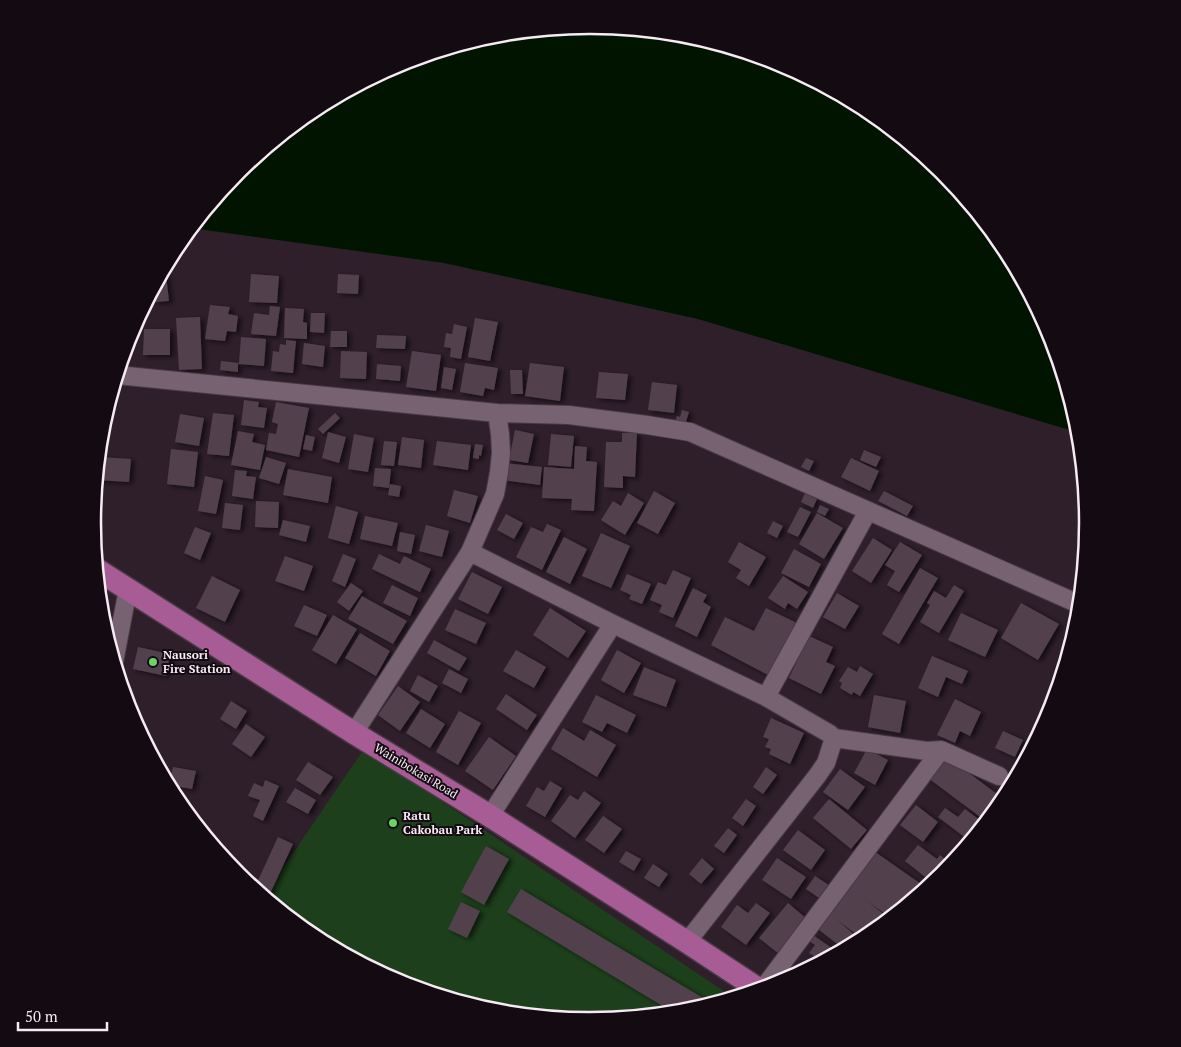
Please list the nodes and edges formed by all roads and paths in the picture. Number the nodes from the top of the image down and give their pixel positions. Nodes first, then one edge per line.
1 (124, 376) edge
2 (497, 413) junction
3 (868, 510) junction
4 (470, 552) junction
5 (104, 574) edge
6 (128, 589) junction
7 (1074, 602) edge
8 (613, 624) junction
9 (117, 648) edge
10 (766, 697) junction
11 (354, 733) junction
12 (834, 738) junction
13 (941, 750) junction
14 (999, 776) dead end
15 (490, 816) junction
16 (688, 942) junction
17 (761, 982) edge
18 (750, 986) edge

1 - 2 street
2 - 3 street
2 - 4 street
3 - 7 street
3 - 10 street
4 - 8 street
4 - 11 street
5 - 6 main road, Wainibokasi Road
6 - 9 street
6 - 11 main road, Wainibokasi Road
8 - 10 street
8 - 15 street
10 - 12 street
11 - 15 main road, Wainibokasi Road
12 - 13 street
12 - 16 street
13 - 14 street
13 - 17 street
15 - 16 main road, Wainibokasi Road
16 - 18 main road, Wainibokasi Road

